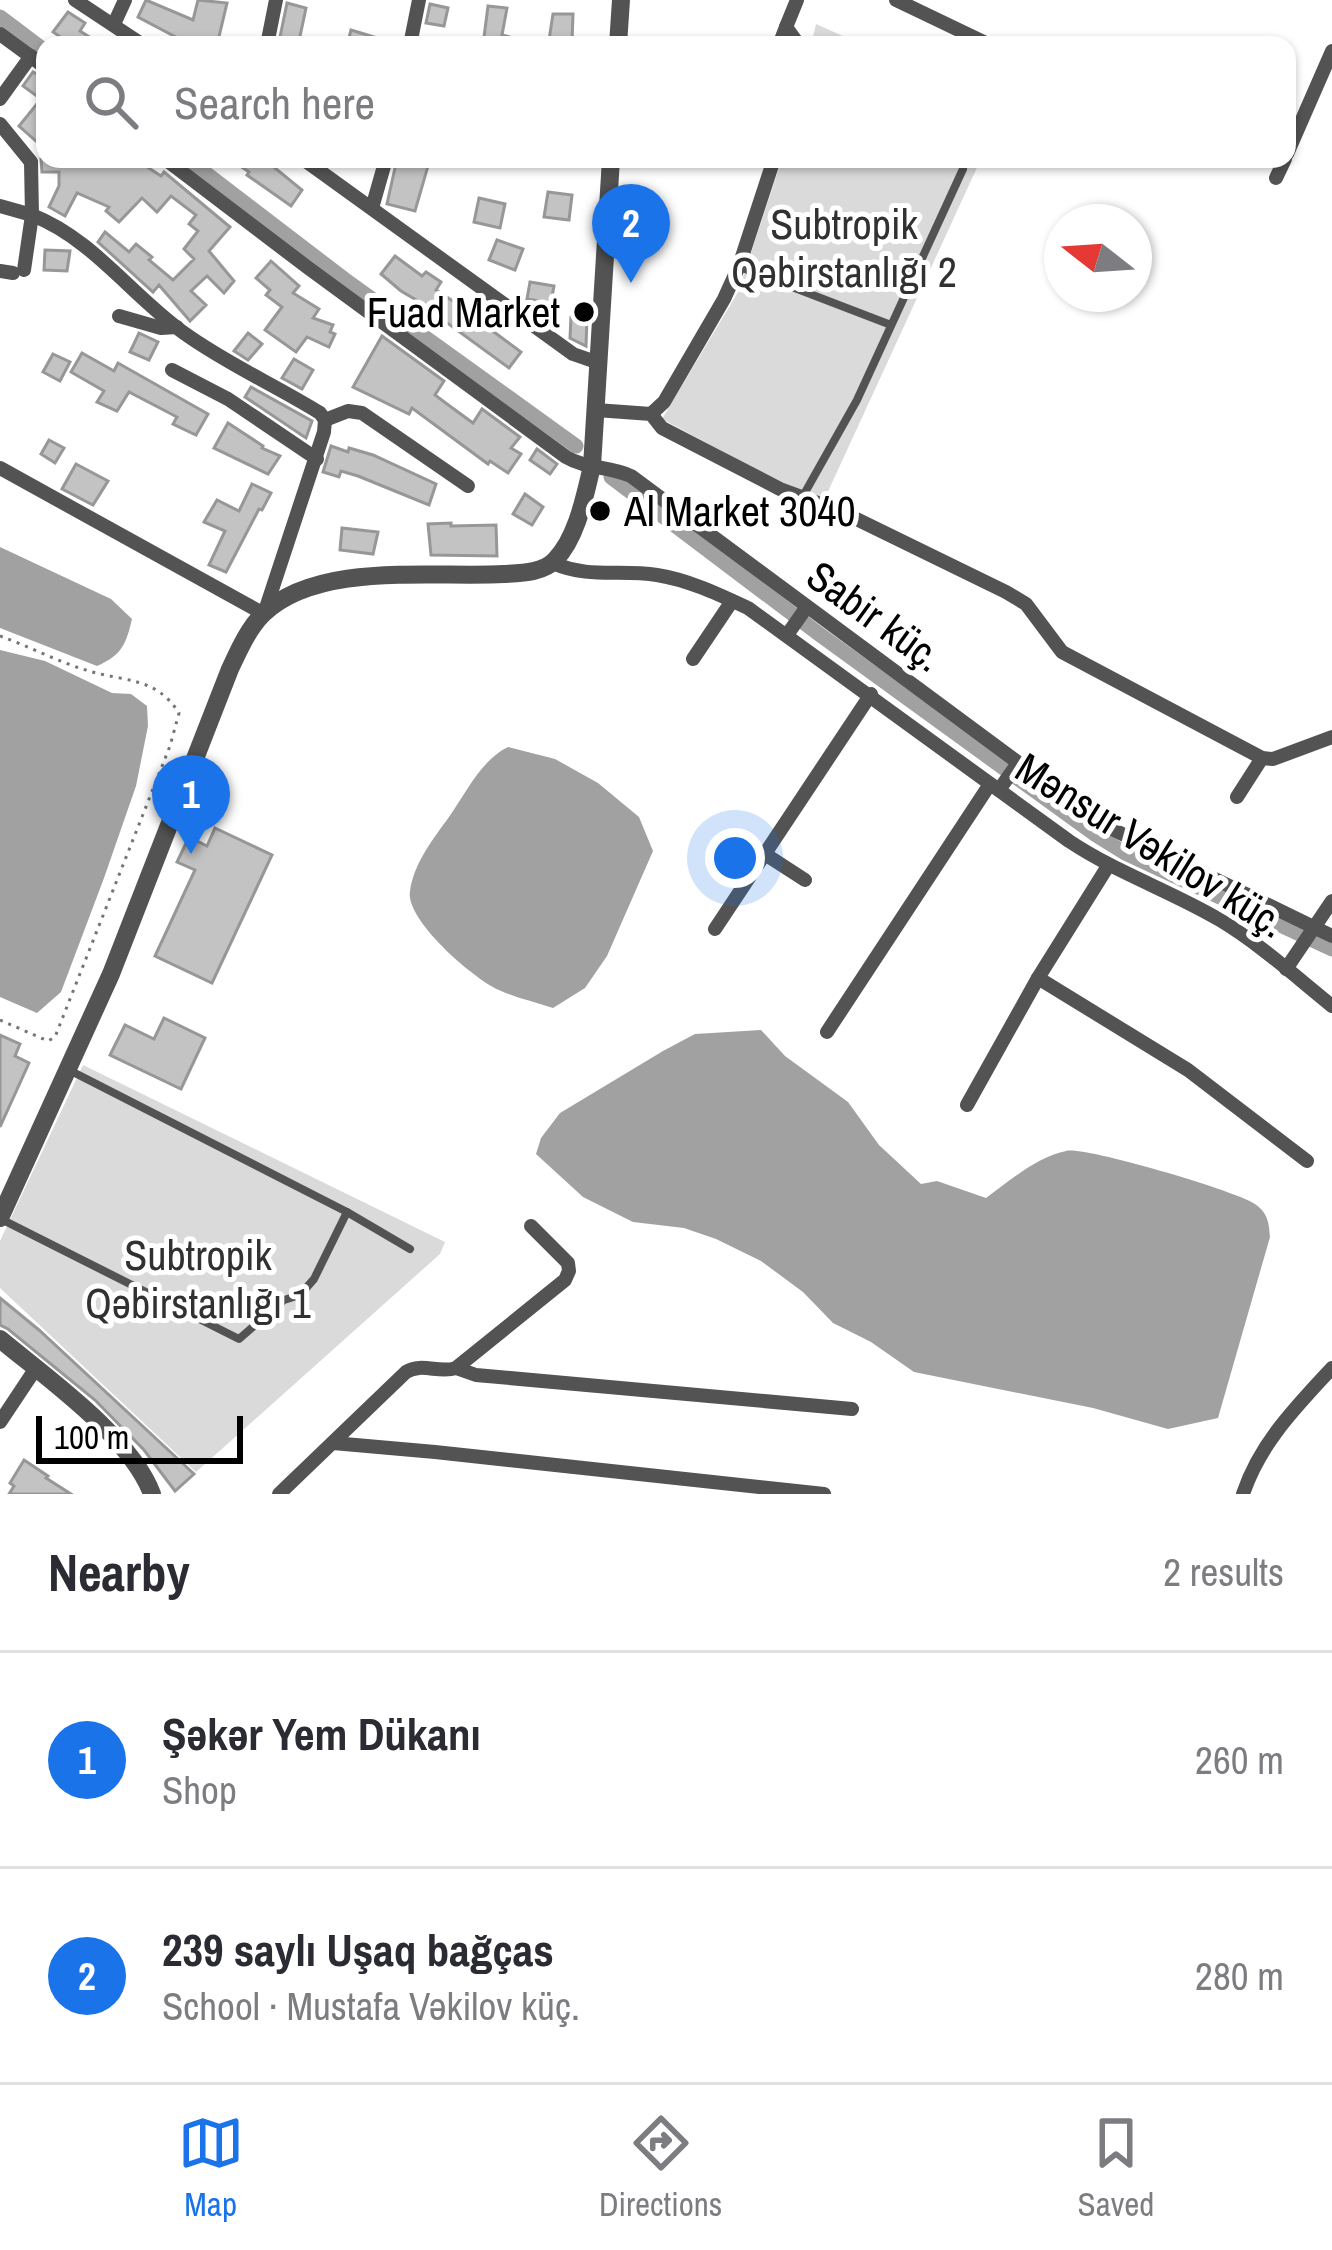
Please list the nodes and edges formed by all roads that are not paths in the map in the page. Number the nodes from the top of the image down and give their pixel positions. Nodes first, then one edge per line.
1 (75, 0) edge
2 (125, 0) edge
3 (276, 0) edge
4 (419, 0) edge
5 (621, 0) edge
6 (797, 0) edge
7 (896, 0) edge
8 (114, 24) junction
9 (786, 27) junction
10 (0, 34) edge
11 (131, 36) edge
12 (269, 36) edge
13 (412, 36) edge
14 (619, 36) edge
15 (782, 36) edge
16 (793, 36) edge
17 (971, 36) edge
18 (1332, 51) edge
19 (31, 56) junction
20 (36, 60) edge
21 (0, 99) edge
22 (0, 124) edge
23 (1296, 133) edge
24 (177, 168) edge
25 (316, 168) edge
26 (383, 168) edge
27 (611, 168) edge
28 (771, 168) edge
29 (1281, 168) edge
30 (963, 169) dead end
31 (1276, 178) dead end
32 (609, 205) junction
33 (0, 206) edge
34 (372, 208) junction
35 (656, 208) dead end
36 (32, 214) junction
37 (739, 266) junction
38 (12, 271) edge
39 (119, 316) dead end
40 (891, 325) junction
41 (177, 327) junction
42 (599, 363) junction
43 (172, 370) dead end
44 (596, 410) junction
45 (651, 414) junction
46 (325, 420) junction
47 (317, 459) junction
48 (592, 466) junction
49 (0, 468) edge
50 (468, 486) dead end
51 (803, 497) junction
52 (553, 563) junction
53 (732, 601) junction
54 (806, 608) junction
55 (264, 614) junction
56 (787, 635) junction
57 (868, 652) junction
58 (693, 659) dead end
59 (848, 678) junction
60 (871, 694) junction
61 (1332, 737) edge
62 (1262, 758) junction
63 (1018, 763) junction
64 (994, 787) junction
65 (1237, 796) dead end
66 (765, 854) junction
67 (1108, 866) junction
68 (805, 880) dead end
69 (1332, 901) edge
70 (1313, 926) junction
71 (715, 929) dead end
72 (1332, 936) edge
73 (1286, 969) junction
74 (1037, 979) junction
75 (1332, 1006) edge
76 (827, 1032) dead end
77 (68, 1069) junction
78 (967, 1105) dead end
79 (1307, 1161) dead end
80 (347, 1212) junction
81 (0, 1218) edge
82 (531, 1226) dead end
83 (410, 1249) dead end
84 (0, 1339) edge
85 (36, 1368) junction
86 (457, 1368) junction
87 (1332, 1368) edge
88 (852, 1409) dead end
89 (0, 1422) edge
90 (333, 1443) junction
91 (152, 1494) edge
92 (279, 1494) edge
93 (824, 1494) edge
94 (1243, 1494) edge

1 - 8 street
2 - 8 street
3 - 12 street
4 - 13 street
5 - 14 street
6 - 9 street
7 - 17 street
8 - 11 street
9 - 15 street
9 - 16 street
10 - 19 street
18 - 23 street
19 - 20 street
19 - 21 street
22 - 36 street
24 - 48 street, Sabir küç.
25 - 34 street
26 - 34 street
27 - 32 street
28 - 37 street
29 - 31 street
30 - 40 lane
32 - 35 street
32 - 42 street
33 - 36 street
34 - 42 street
36 - 38 street
36 - 41 street
37 - 40 lane
37 - 45 street
39 - 41 street
40 - 51 lane
41 - 46 street
42 - 44 street
43 - 47 street
44 - 45 street
44 - 48 street
45 - 51 street
46 - 47 street
46 - 50 street
47 - 55 street
48 - 52 street
48 - 54 street, Sabir küç.
49 - 55 street
51 - 62 street
52 - 53 street, Mənsur Vəkilov küç.
52 - 55 street
53 - 56 street, Mənsur Vəkilov küç.
53 - 58 street
54 - 56 street
54 - 57 street, Sabir küç.
55 - 77 street
56 - 59 street, Mənsur Vəkilov küç.
57 - 59 street
57 - 63 street, Sabir küç.
59 - 60 street, Mənsur Vəkilov küç.
60 - 64 street, Mənsur Vəkilov küç.
60 - 66 street
61 - 62 street
62 - 65 street
63 - 64 street
63 - 70 street, Sabir küç.
64 - 67 street, Mənsur Vəkilov küç.
64 - 76 street
66 - 68 street
66 - 71 street
67 - 73 street, Mənsur Vəkilov küç.
67 - 74 street
69 - 70 street
70 - 72 street, Sabir küç.
70 - 73 street
73 - 75 street, Mənsur Vəkilov küç.
74 - 78 street
74 - 79 street
77 - 80 lane
77 - 81 street
80 - 81 lane
80 - 83 lane
82 - 86 street
84 - 85 street
85 - 89 street
85 - 91 street
86 - 88 street
86 - 90 street
87 - 94 street
90 - 92 street
90 - 93 street

